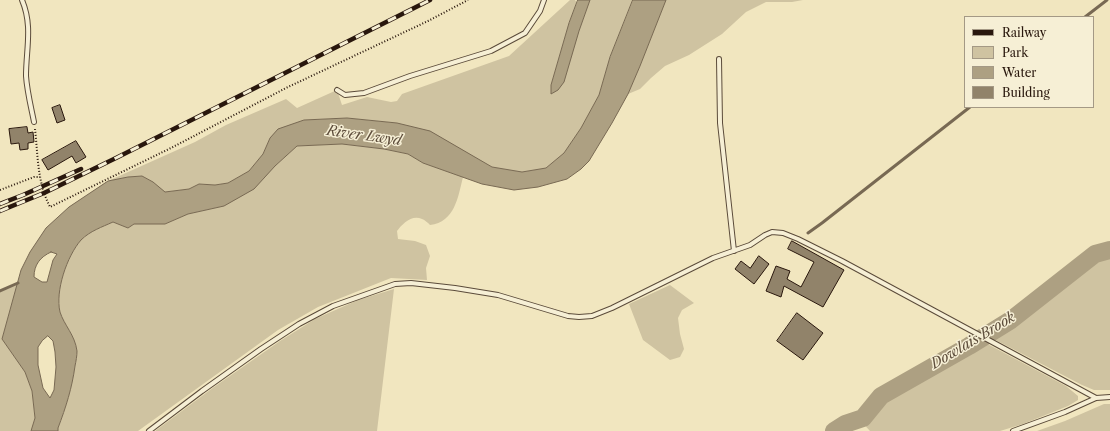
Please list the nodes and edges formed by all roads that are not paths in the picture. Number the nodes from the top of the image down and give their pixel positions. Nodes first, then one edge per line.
1 (22, 0) edge
2 (544, 0) edge
3 (719, 59) dead end
4 (337, 90) dead end
5 (34, 122) road end
6 (734, 251) junction
7 (1110, 397) edge
8 (1096, 398) junction
9 (149, 431) edge
10 (1013, 431) edge

1 - 5 lane
2 - 4 lane
3 - 6 lane
6 - 8 lane
6 - 9 lane
7 - 8 lane
8 - 10 lane

